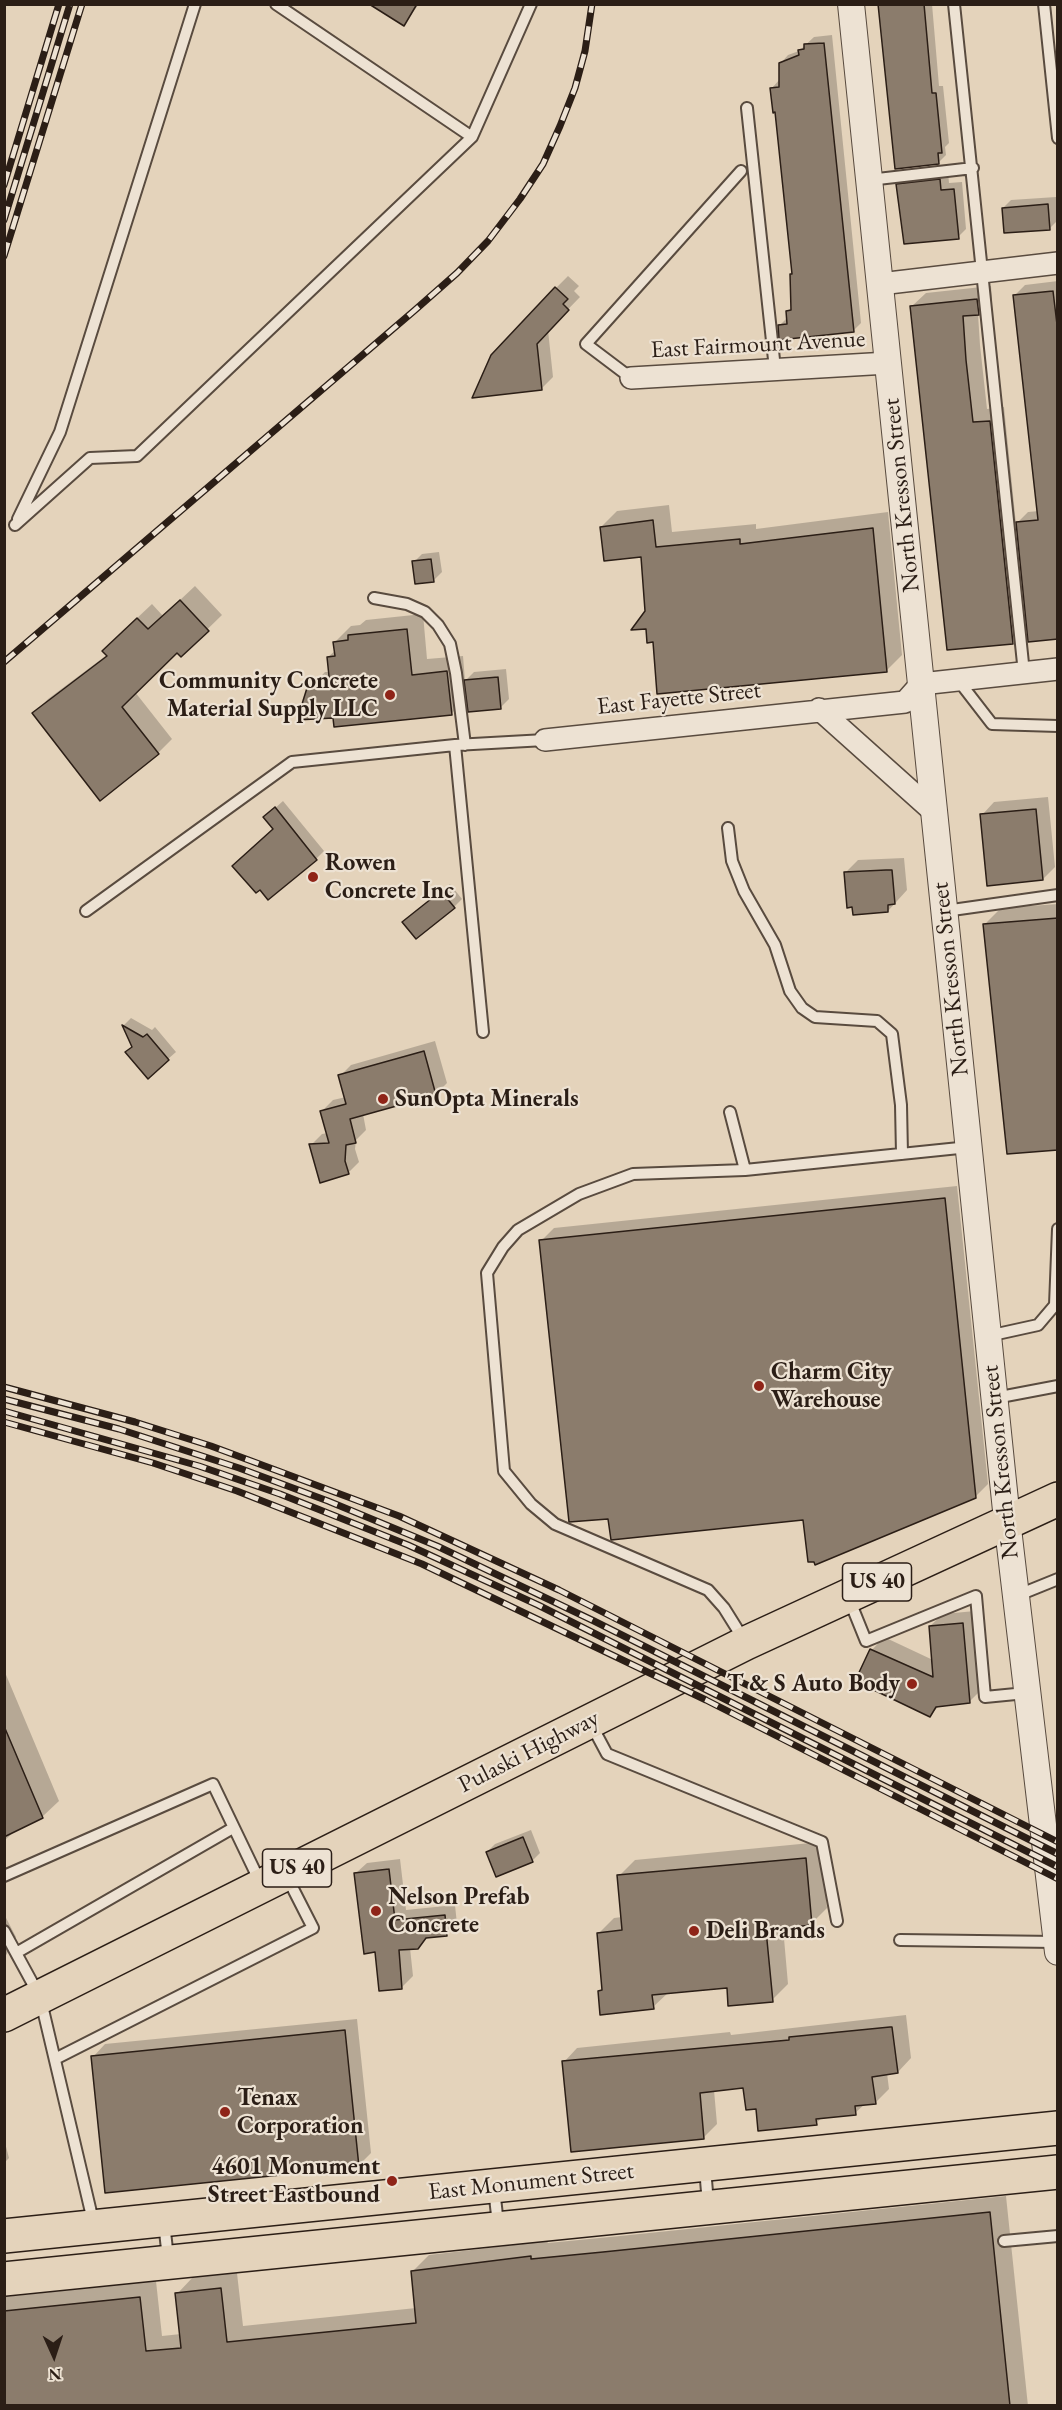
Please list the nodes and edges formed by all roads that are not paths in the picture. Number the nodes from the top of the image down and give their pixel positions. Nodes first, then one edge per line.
1 (195, 4) edge
2 (276, 4) edge
3 (531, 4) edge
4 (851, 4) edge
5 (954, 4) edge
6 (1044, 4) edge
7 (1055, 81) edge
8 (747, 108) dead end
9 (472, 137) junction
10 (1058, 138) edge
11 (973, 168) junction
12 (741, 171) dead end
13 (869, 180) junction
14 (1058, 263) edge
15 (984, 272) junction
16 (880, 284) junction
17 (888, 363) junction
18 (775, 369) junction
19 (631, 378) joint
20 (374, 598) dead end
21 (1058, 669) edge
22 (1024, 673) junction
23 (958, 680) junction
24 (921, 684) junction
25 (819, 709) junction
26 (1058, 726) edge
27 (545, 740) joint
28 (460, 745) junction
29 (934, 812) junction
30 (728, 828) dead end
31 (1058, 895) edge
32 (86, 911) dead end
33 (944, 911) junction
34 (483, 1032) dead end
35 (730, 1112) dead end
36 (969, 1147) junction
37 (902, 1154) junction
38 (745, 1170) junction
39 (1058, 1229) edge
40 (988, 1336) junction
41 (1058, 1386) edge
42 (995, 1398) junction
43 (1058, 1498) edge
44 (1007, 1520) junction
45 (1058, 1579) edge
46 (847, 1596) junction
47 (1016, 1596) junction
48 (746, 1643) junction
49 (1026, 1693) junction
50 (589, 1722) junction
51 (233, 1827) junction
52 (4, 1876) edge
53 (273, 1880) junction
54 (837, 1921) dead end
55 (4, 1931) edge
56 (900, 1940) dead end
57 (1057, 1947) edge
58 (16, 1953) junction
59 (40, 1997) junction
60 (4, 2015) edge
61 (55, 2059) junction
62 (1058, 2128) edge
63 (704, 2164) junction
64 (1058, 2172) edge
65 (494, 2186) junction
66 (708, 2207) junction
67 (164, 2219) junction
68 (94, 2226) junction
69 (499, 2228) junction
70 (4, 2236) edge
71 (1058, 2236) edge
72 (1004, 2241) dead end
73 (169, 2262) junction
74 (4, 2279) edge

1 - 9 lane
2 - 9 lane
3 - 9 lane
4 - 13 street, North Kresson Street
5 - 11 lane
6 - 7 lane
7 - 10 lane
8 - 18 lane
11 - 13 lane
11 - 15 lane
12 - 19 lane
13 - 16 street, North Kresson Street
14 - 15 street
15 - 16 street
15 - 22 lane
16 - 17 street, North Kresson Street
17 - 18 street, East Fairmount Avenue
17 - 24 street, North Kresson Street
18 - 19 street, East Fairmount Avenue
20 - 28 lane
21 - 22 street
22 - 23 street
23 - 24 street
23 - 26 lane
24 - 25 street, East Fayette Street
24 - 29 street, North Kresson Street
25 - 27 street, East Fayette Street
25 - 29 street
27 - 28 lane
28 - 32 lane
28 - 34 lane
29 - 33 street, North Kresson Street
30 - 37 lane
31 - 33 lane
33 - 36 street, North Kresson Street
35 - 38 lane
36 - 37 lane
36 - 40 street, North Kresson Street
37 - 38 lane
38 - 48 lane
39 - 40 lane
40 - 42 street, North Kresson Street
41 - 42 lane
42 - 44 street, North Kresson Street
43 - 44 main road, Pulaski Highway / US 40
44 - 46 main road, Pulaski Highway / US 40
44 - 47 street, North Kresson Street
45 - 47 lane
46 - 48 main road, Pulaski Highway / US 40
46 - 49 lane
47 - 49 street, North Kresson Street
48 - 50 main road, Pulaski Highway / US 40
49 - 57 street, North Kresson Street
50 - 53 main road, Pulaski Highway / US 40
50 - 54 lane
51 - 52 lane
51 - 53 lane
51 - 58 lane
53 - 59 main road, Pulaski Highway / US 40
53 - 61 lane
55 - 58 lane
56 - 57 lane
58 - 59 lane
59 - 60 main road, Pulaski Highway / US 40
59 - 61 lane
61 - 68 lane
62 - 63 main road, East Monument Street
63 - 65 main road, East Monument Street
63 - 66 lane
64 - 66 main road, East Monument Street
65 - 67 main road, East Monument Street
65 - 69 lane
66 - 69 main road, East Monument Street
67 - 68 main road, East Monument Street
67 - 73 lane
68 - 70 main road, East Monument Street
69 - 73 main road, East Monument Street
71 - 72 lane
73 - 74 main road, East Monument Street

